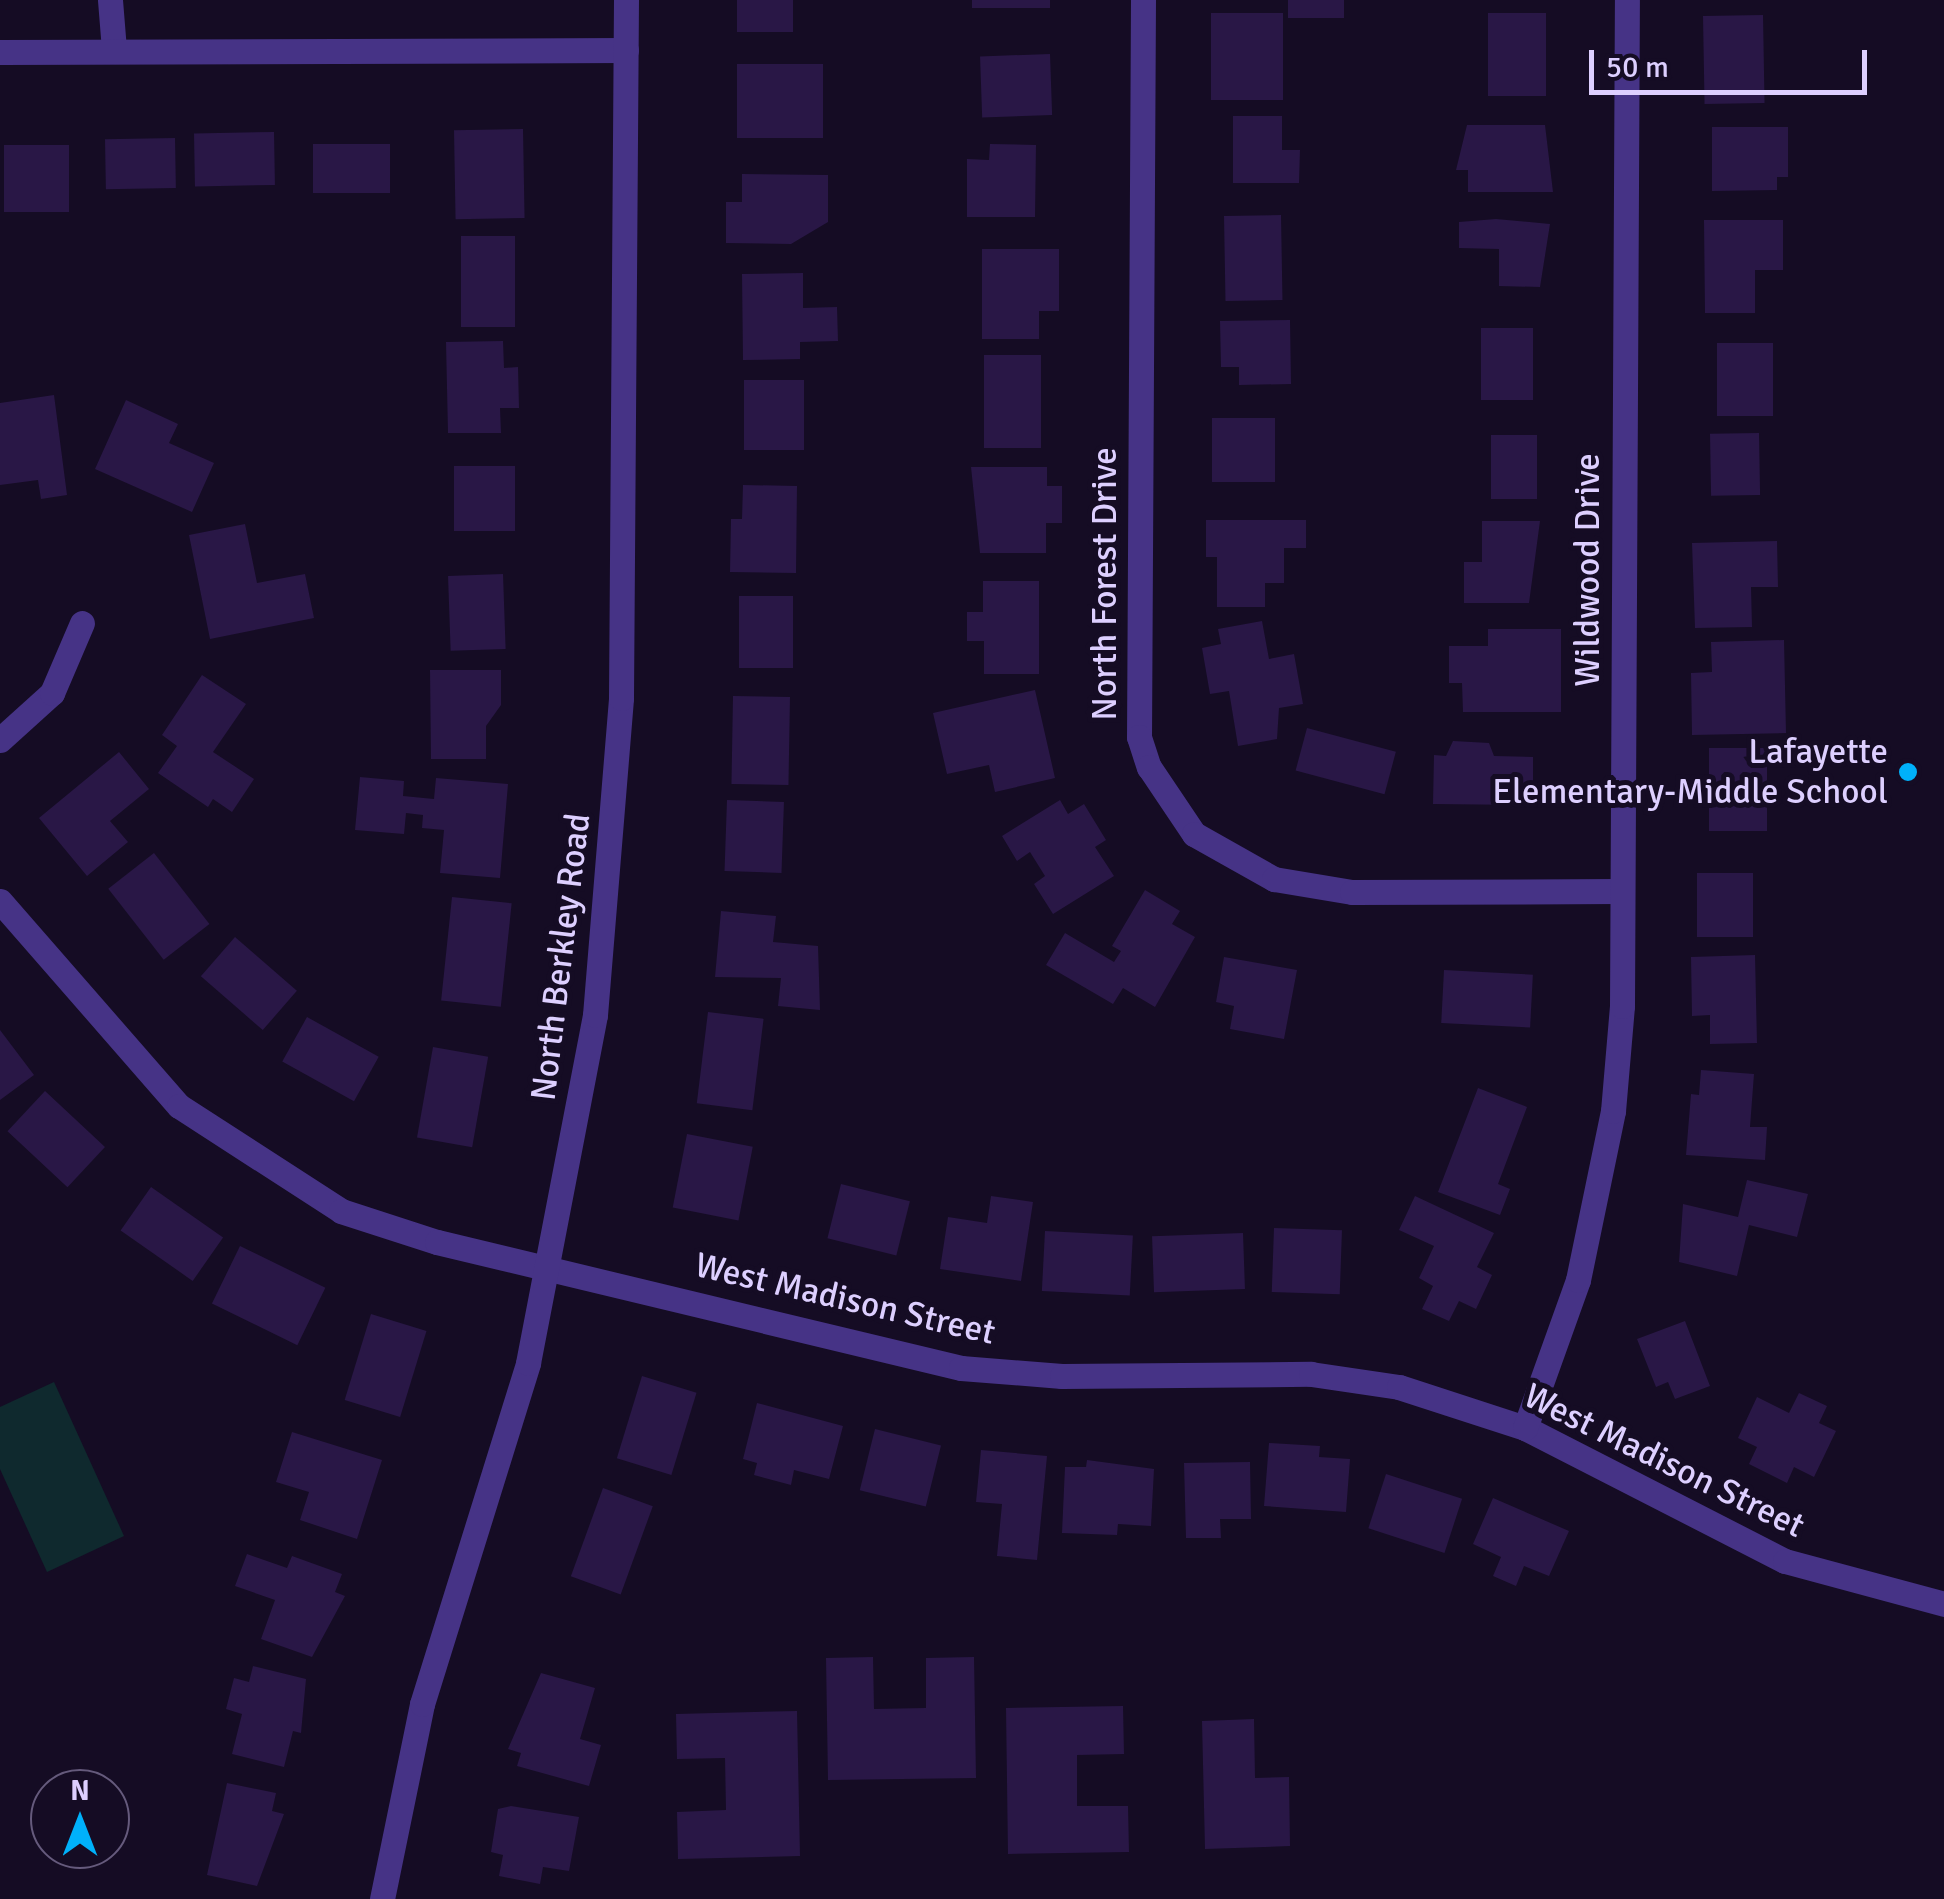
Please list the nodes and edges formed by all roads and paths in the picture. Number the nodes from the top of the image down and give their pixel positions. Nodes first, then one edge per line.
1 (110, 0) edge
2 (626, 0) edge
3 (1142, 0) edge
4 (1627, 0) edge
5 (114, 50) junction
6 (626, 50) junction
7 (0, 52) edge
8 (82, 623) dead end
9 (0, 740) edge
10 (1620, 891) junction
11 (0, 901) edge
12 (550, 1266) junction
13 (1525, 1428) junction
14 (1944, 1604) edge
15 (382, 1899) edge

1 - 5 street
2 - 6 street, North Berkley Road
3 - 10 street, North Forest Drive
4 - 10 street, Wildwood Drive
5 - 6 street
5 - 7 street
6 - 12 street, North Berkley Road
8 - 9 street
10 - 13 street, Wildwood Drive
11 - 12 street, West Madison Street
12 - 13 street, West Madison Street
12 - 15 street, North Berkley Road
13 - 14 street, West Madison Street

